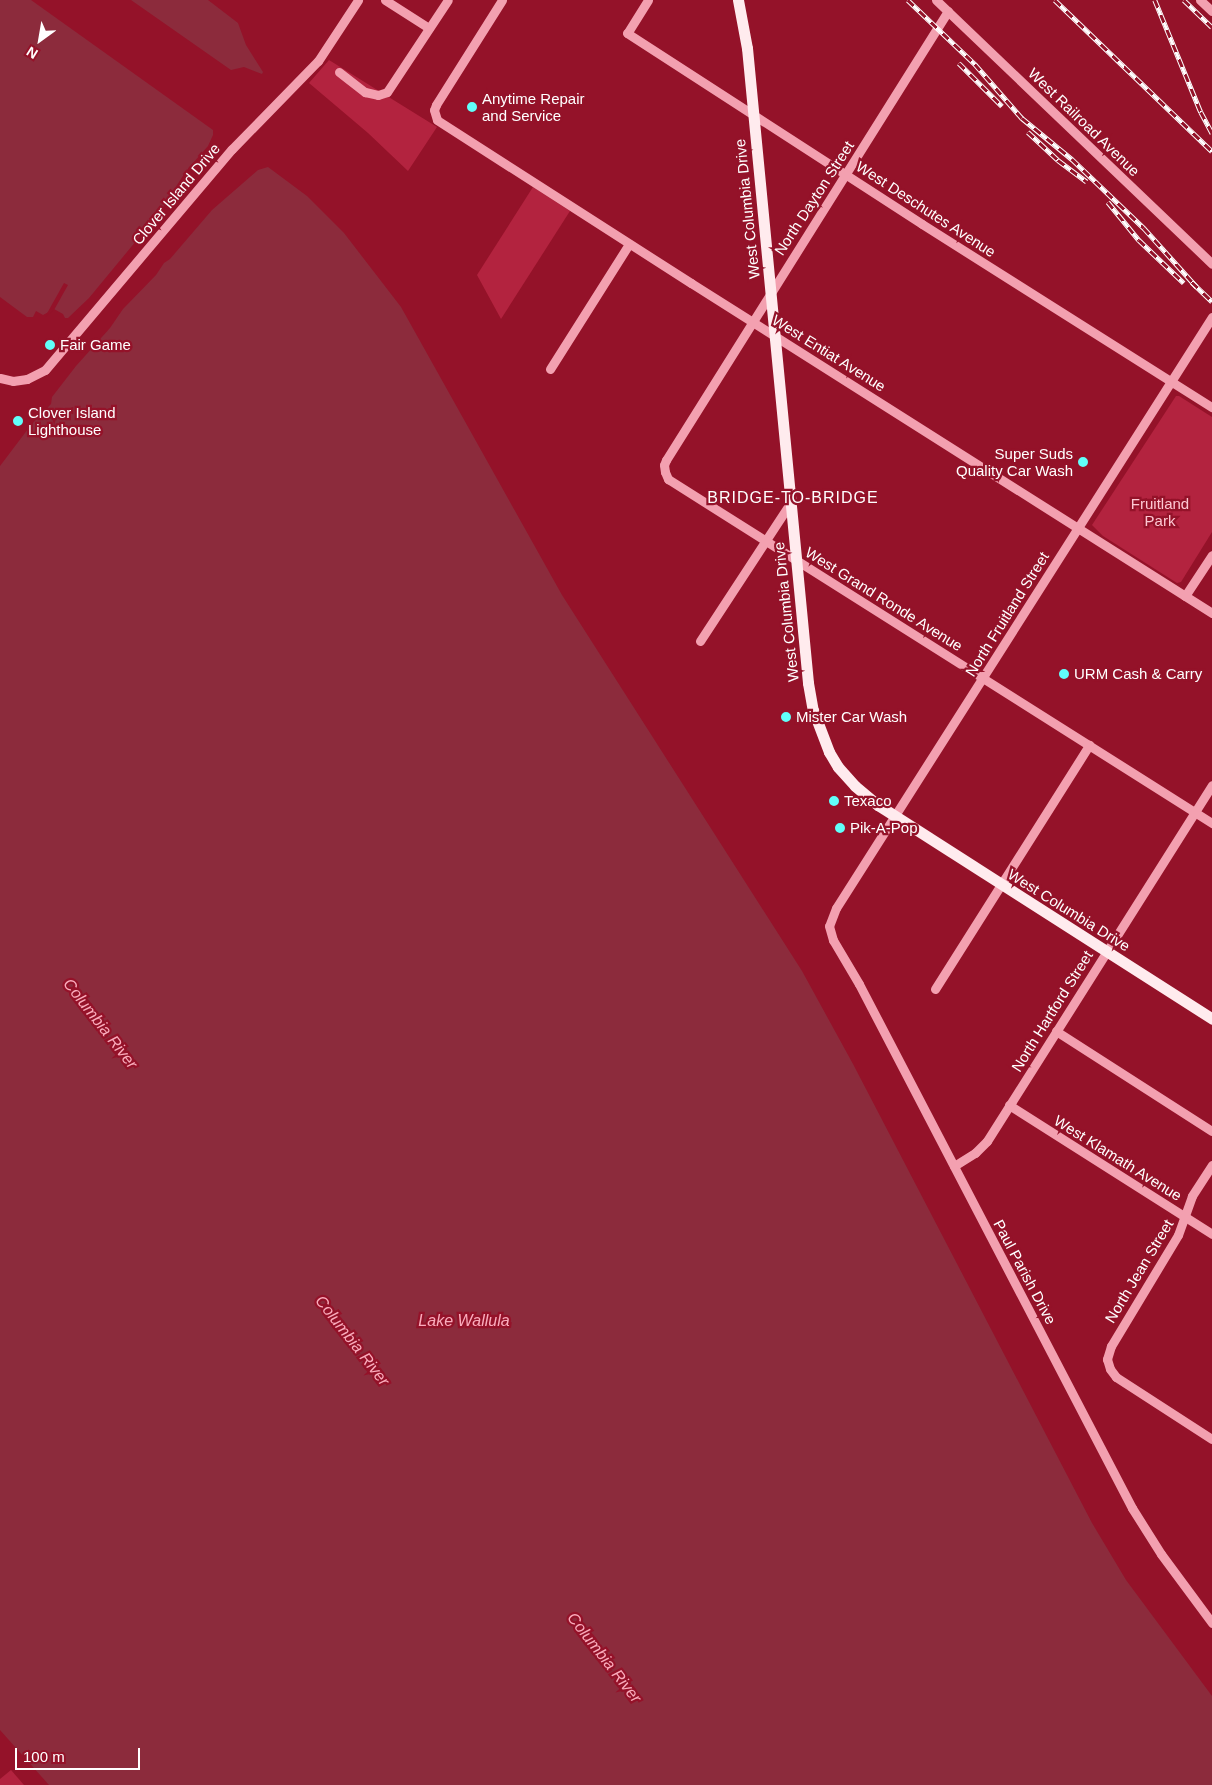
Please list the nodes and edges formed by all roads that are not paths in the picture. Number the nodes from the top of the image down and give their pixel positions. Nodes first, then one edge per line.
1 (358, 0) edge
2 (385, 0) edge
3 (448, 0) edge
4 (502, 0) edge
5 (648, 0) edge
6 (738, 0) edge
7 (936, 0) edge
8 (948, 11) junction
9 (429, 28) junction
10 (339, 72) dead end
11 (753, 114) junction
12 (846, 174) junction
13 (629, 244) junction
14 (1212, 264) edge
15 (770, 292) junction
16 (1212, 317) edge
17 (752, 320) junction
18 (775, 336) junction
19 (550, 369) dead end
20 (0, 378) edge
21 (1171, 381) junction
22 (1212, 407) edge
23 (668, 479) joint
24 (791, 502) junction
25 (1078, 528) junction
26 (765, 540) junction
27 (1212, 555) edge
28 (796, 559) junction
29 (1185, 596) junction
30 (1212, 613) edge
31 (700, 641) dead end
32 (983, 678) junction
33 (1089, 745) junction
34 (1212, 785) edge
35 (1195, 812) junction
36 (895, 817) junction
37 (1212, 823) edge
38 (1001, 885) junction
39 (829, 926) joint
40 (1106, 952) junction
41 (936, 989) dead end
42 (1212, 1019) edge
43 (1056, 1031) junction
44 (1009, 1105) junction
45 (1212, 1130) edge
46 (954, 1166) junction
47 (1212, 1166) edge
48 (1185, 1217) junction
49 (1212, 1234) edge
50 (1212, 1438) edge
51 (1212, 1622) edge

1 - 20 street, Clover Island Drive
2 - 9 street
3 - 9 street
4 - 13 street, West Entiat Avenue
5 - 11 street, West Deschutes Avenue
6 - 11 main road, West Columbia Drive
7 - 8 street, West Railroad Avenue
8 - 12 street, North Dayton Street
8 - 14 street, West Railroad Avenue
9 - 10 street
11 - 12 street, West Deschutes Avenue
11 - 15 main road, West Columbia Drive
12 - 15 street, North Dayton Street
12 - 21 street, West Deschutes Avenue
13 - 17 street, West Entiat Avenue
13 - 19 street
15 - 17 street, North Dayton Street
15 - 18 main road, West Columbia Drive
16 - 21 street, North Fruitland Street
17 - 18 street, West Entiat Avenue
17 - 23 street, North Dayton Street
18 - 24 main road, West Columbia Drive
18 - 25 street, West Entiat Avenue
21 - 22 street, West Deschutes Avenue
21 - 25 street, North Fruitland Street
23 - 26 street, West Grand Ronde Avenue
24 - 26 street
24 - 28 main road, West Columbia Drive
25 - 29 street, West Entiat Avenue
25 - 32 street, North Fruitland Street
26 - 28 street, West Grand Ronde Avenue
26 - 31 street
27 - 29 street
28 - 32 street, West Grand Ronde Avenue
28 - 36 main road, West Columbia Drive
29 - 30 street, West Entiat Avenue
32 - 33 street, West Grand Ronde Avenue
32 - 36 street, North Fruitland Street
33 - 35 street, West Grand Ronde Avenue
33 - 38 street
34 - 35 street, North Hartford Street
35 - 37 street, West Grand Ronde Avenue
35 - 40 street, North Hartford Street
36 - 38 main road, West Columbia Drive
36 - 39 street, North Fruitland Street
38 - 40 main road, West Columbia Drive
38 - 41 street
39 - 46 street, Paul Parish Drive
40 - 42 main road, West Columbia Drive
40 - 43 street, North Hartford Street
43 - 44 street, North Hartford Street
43 - 45 street
44 - 46 street, North Hartford Street
44 - 48 street, West Klamath Avenue
46 - 51 street, Paul Parish Drive
47 - 48 street, North Jean Street
48 - 49 street, West Klamath Avenue
48 - 50 street, North Jean Street

